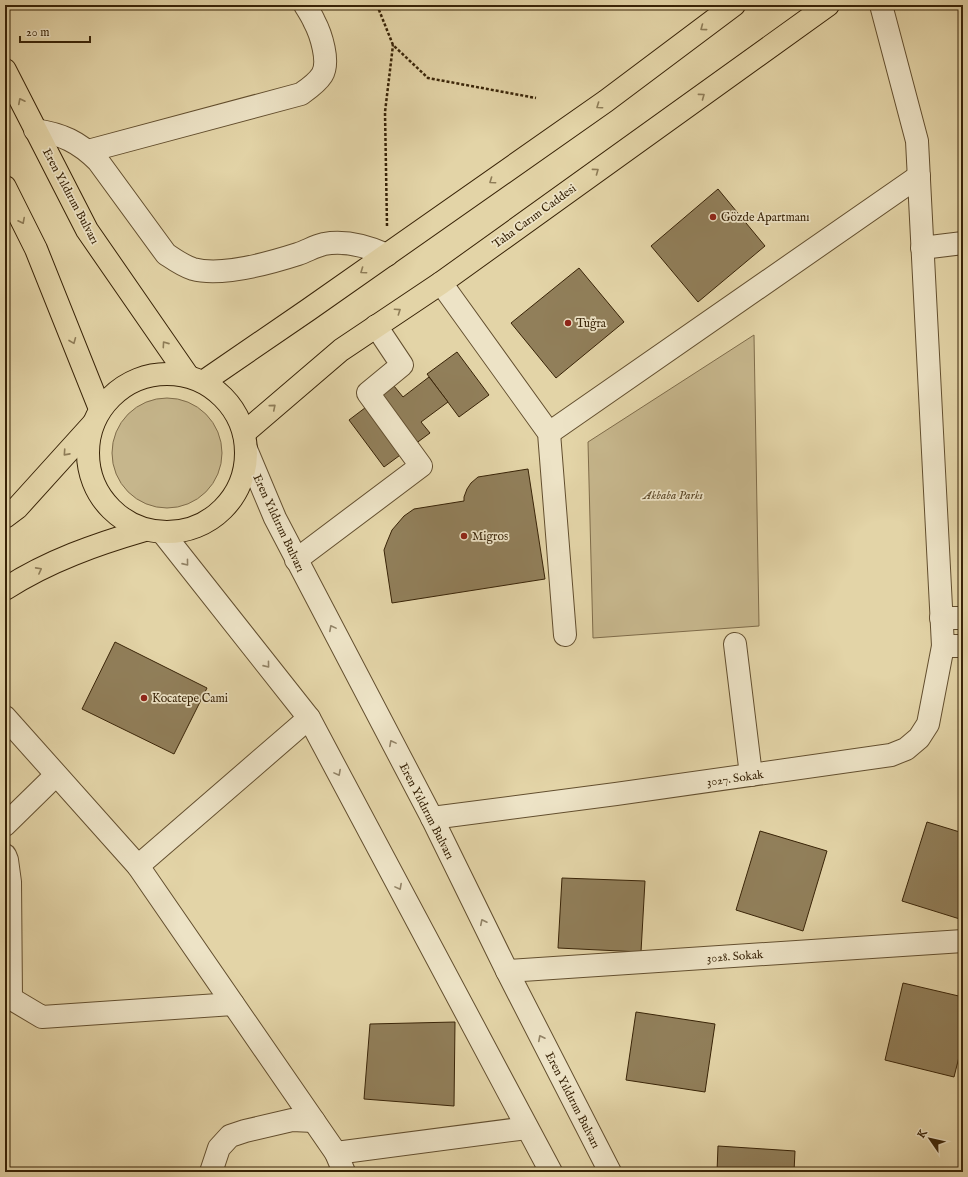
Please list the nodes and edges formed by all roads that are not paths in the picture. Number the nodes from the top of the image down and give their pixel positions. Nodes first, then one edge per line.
1 (305, 5) edge
2 (734, 5) edge
3 (828, 5) edge
4 (882, 5) edge
5 (5, 70) edge
6 (35, 130) junction
7 (88, 151) junction
8 (919, 176) junction
9 (5, 187) edge
10 (963, 244) edge
11 (922, 248) junction
12 (387, 255) junction
13 (440, 283) junction
14 (376, 326) junction
15 (195, 379) junction
16 (96, 417) junction
17 (549, 433) junction
18 (245, 441) junction
19 (5, 518) edge
20 (154, 531) junction
21 (296, 560) junction
22 (5, 589) edge
23 (941, 618) junction
24 (963, 618) edge
25 (566, 636) dead end
26 (735, 644) dead end
27 (953, 646) edge
28 (5, 717) edge
29 (309, 718) junction
30 (56, 774) junction
31 (751, 776) junction
32 (432, 818) junction
33 (5, 825) edge
34 (5, 855) edge
35 (138, 866) junction
36 (963, 941) edge
37 (507, 971) junction
38 (8, 997) edge
39 (233, 1004) junction
40 (314, 1121) junction
41 (527, 1128) junction
42 (340, 1163) edge
43 (211, 1172) edge
44 (551, 1172) edge
45 (610, 1172) edge

1 - 7 street
2 -> 12 main road
13 -> 3 main road, Taha Carım Caddesi
4 - 8 street, 3027. Sokak
6 -> 5 main road, Eren Yıldırım Bulvarı
6 - 7 street
15 -> 6 main road, Eren Yıldırım Bulvarı
7 - 12 street
8 - 11 street, 3027. Sokak
8 - 17 street
9 -> 16 main road
10 - 11 street
11 - 23 street, 3027. Sokak
12 -> 15 main road
14 -> 13 main road, Taha Carım Caddesi
13 - 17 street
18 -> 14 main road, Taha Carım Caddesi
14 - 21 street
15 - 16 main road
15 - 18 main road
16 -> 19 main road
16 - 20 main road
17 - 25 street
18 - 20 main road
18 - 21 street, Eren Yıldırım Bulvarı
22 -> 20 main road
20 -> 29 street
32 -> 21 street, Eren Yıldırım Bulvarı
23 - 24 street
23 - 27 street, 3027. Sokak
26 - 31 street
27 - 31 street, 3027. Sokak
28 - 30 street
29 - 35 street
29 -> 41 street
30 - 33 street
30 - 35 street
31 - 32 street, 3027. Sokak
37 -> 32 street, Eren Yıldırım Bulvarı
34 - 38 street
35 - 39 street
36 - 37 street, 3028. Sokak
45 -> 37 street, Eren Yıldırım Bulvarı
38 - 39 street
39 - 40 street
40 - 42 street
40 - 43 street
41 - 42 street
41 - 44 street

